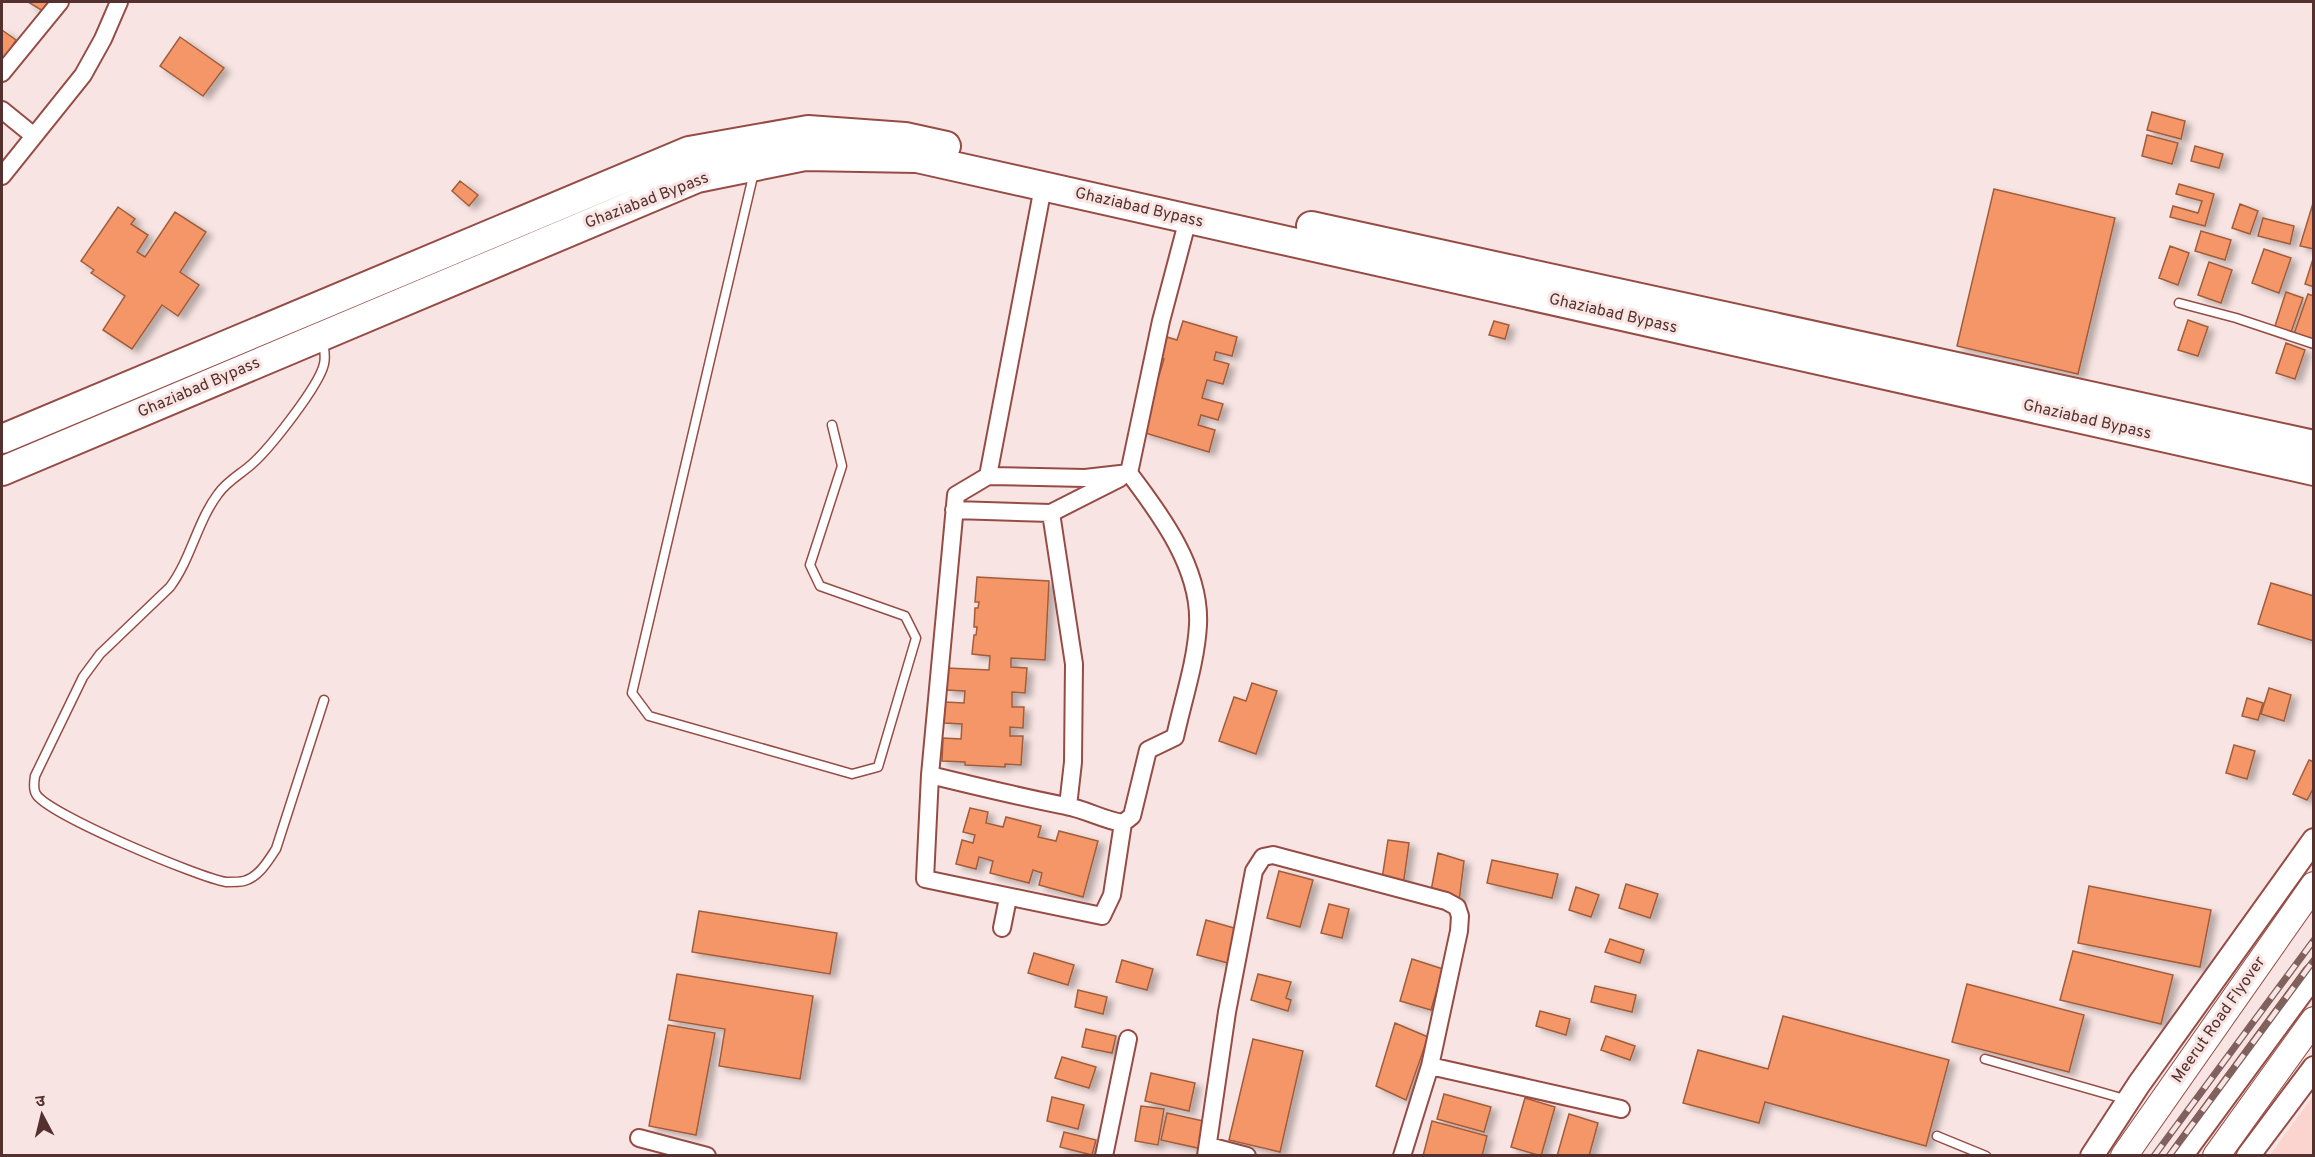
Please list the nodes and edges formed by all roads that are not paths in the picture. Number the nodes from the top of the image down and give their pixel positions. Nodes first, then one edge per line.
1 (60, 2) edge
2 (119, 2) edge
3 (2, 73) edge
4 (2, 110) edge
5 (34, 136) junction
6 (9, 154) edge
7 (755, 166) junction
8 (2, 176) edge
9 (1043, 187) junction
10 (1188, 219) junction
11 (1301, 234) junction
12 (2179, 303) dead end
13 (322, 335) junction
14 (2313, 344) edge
15 (832, 426) dead end
16 (2, 439) edge
17 (2313, 445) edge
18 (2, 471) edge
19 (2313, 471) edge
20 (1129, 473) junction
21 (988, 476) junction
22 (954, 510) junction
23 (1051, 513) junction
24 (324, 700) dead end
25 (930, 775) junction
26 (1068, 806) junction
27 (1123, 823) junction
28 (2313, 840) edge
29 (2313, 885) edge
30 (1008, 898) junction
31 (1002, 928) dead end
32 (2313, 975) edge
33 (2313, 1020) edge
34 (1128, 1039) dead end
35 (1985, 1059) dead end
36 (1430, 1066) junction
37 (2313, 1068) edge
38 (2128, 1101) junction
39 (1621, 1109) dead end
40 (1938, 1136) dead end
41 (639, 1138) dead end
42 (1208, 1151) edge
43 (707, 1155) edge
44 (1104, 1155) edge
45 (1247, 1155) edge
46 (1402, 1155) edge
47 (1986, 1155) edge
48 (2092, 1155) edge
49 (2124, 1155) edge
50 (2181, 1155) edge
51 (2216, 1155) edge
52 (2248, 1155) edge

1 - 3 street
2 - 5 street
4 - 5 street
5 - 6 street
6 - 8 street
7 - 9 highway, Ghaziabad Bypass
7 - 13 highway, Ghaziabad Bypass
7 - 15 lane
9 - 10 highway, Ghaziabad Bypass
9 - 21 street
10 - 11 highway, Ghaziabad Bypass
10 - 20 street
11 - 16 highway, Ghaziabad Bypass
11 - 17 highway, Ghaziabad Bypass
11 - 19 highway, Ghaziabad Bypass
12 - 14 lane
13 - 18 highway, Ghaziabad Bypass
13 - 24 lane
20 - 21 street
20 - 23 street
20 - 27 street
21 - 22 street
22 - 23 street
22 - 25 street
23 - 26 street
25 - 26 street
25 - 30 street
26 - 27 street
27 - 30 street
28 - 38 street
29 - 49 main road, Meerut Road Flyover
30 - 31 street
32 - 50 street
33 - 51 main road
34 - 44 street
35 - 38 lane
36 - 39 street
36 - 42 street
36 - 46 street
37 - 52 street
38 - 48 street
40 - 47 lane
41 - 43 street
42 - 45 street

